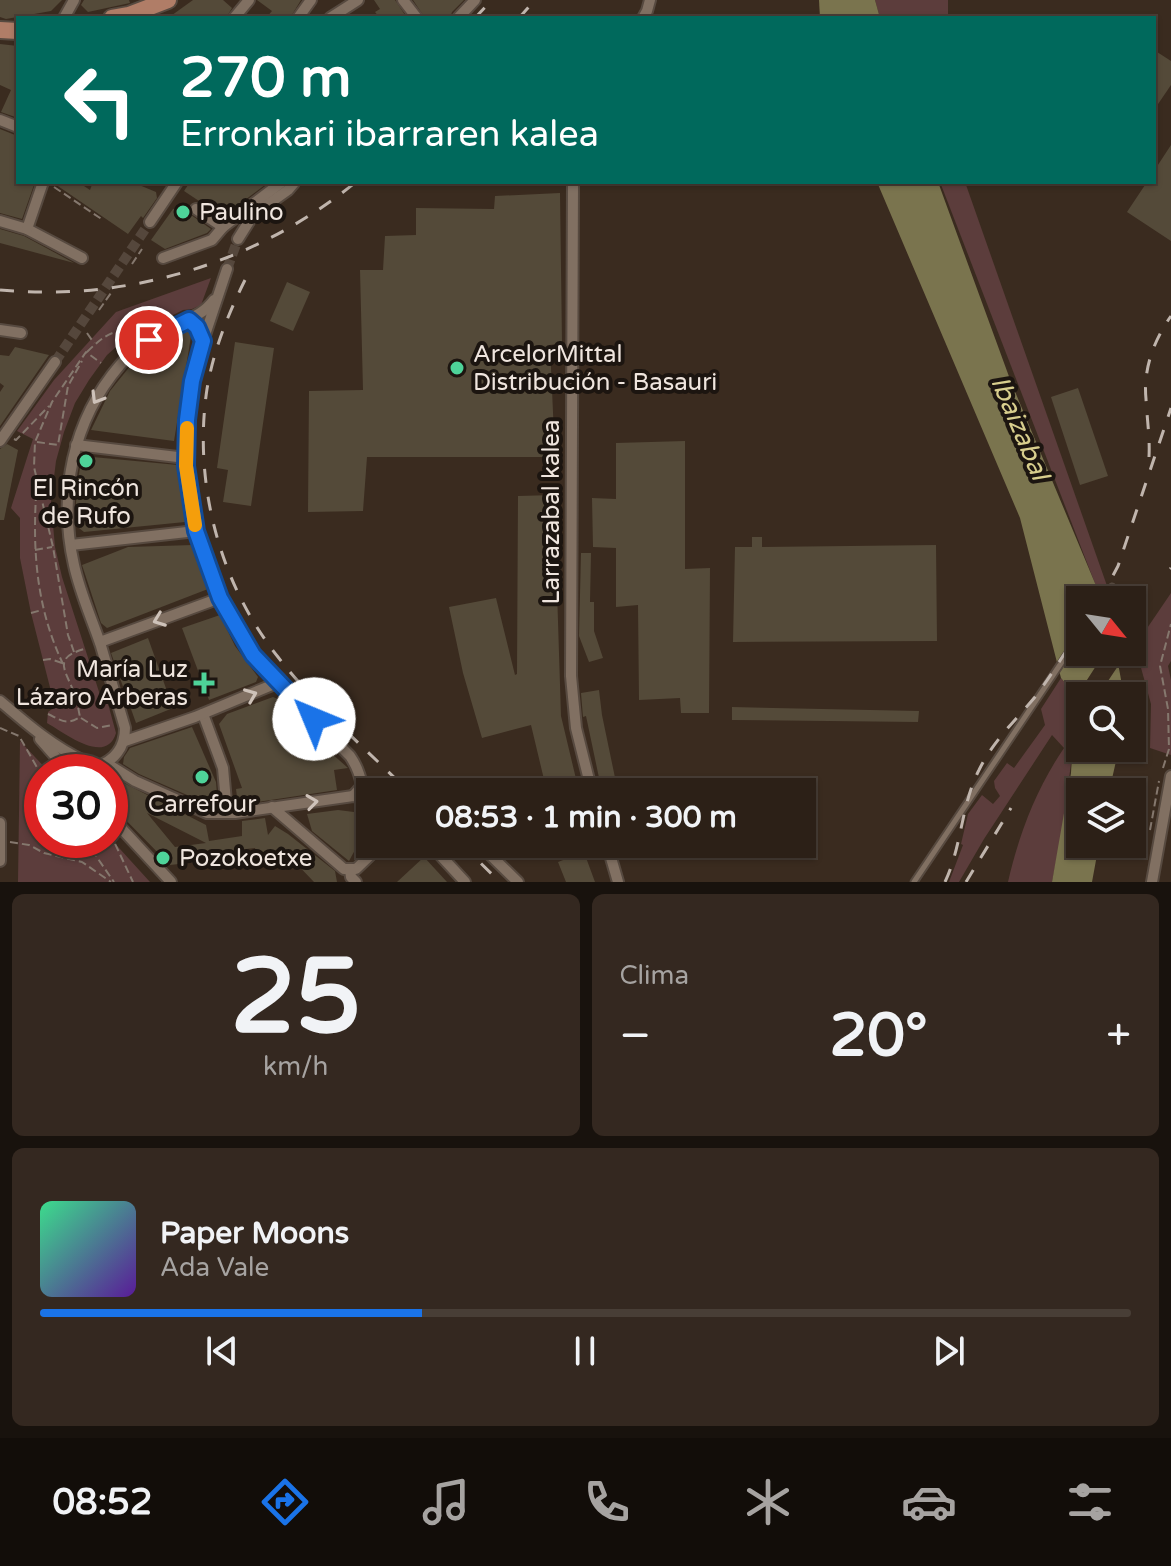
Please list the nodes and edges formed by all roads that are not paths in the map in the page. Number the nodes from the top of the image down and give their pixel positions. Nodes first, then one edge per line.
1 (168, 0) edge
2 (249, 0) edge
3 (358, 0) edge
4 (403, 0) edge
5 (475, 0) edge
6 (123, 16) edge
7 (236, 16) edge
8 (333, 16) edge
9 (415, 16) edge
10 (460, 16) edge
11 (42, 184) edge
12 (176, 184) edge
13 (279, 184) edge
14 (292, 184) edge
15 (573, 184) edge
16 (196, 209) dead end
17 (0, 221) edge
18 (150, 222) tunnel mouth
19 (223, 227) junction
20 (27, 229) junction
21 (238, 239) tunnel mouth
22 (82, 258) dead end
23 (163, 258) dead end
24 (227, 269) tunnel mouth
25 (217, 294) junction
26 (189, 320) junction
27 (0, 330) edge
28 (21, 333) dead end
29 (203, 341) junction
30 (55, 362) tunnel mouth
31 (0, 441) edge
32 (76, 445) junction
33 (186, 458) junction
34 (196, 531) junction
35 (71, 545) junction
36 (220, 598) junction
37 (100, 642) junction
38 (1066, 656) edge
39 (277, 683) junction
40 (0, 701) edge
41 (203, 714) junction
42 (28, 725) junction
43 (125, 741) junction
44 (54, 754) edge
45 (71, 754) edge
46 (116, 754) edge
47 (128, 778) edge
48 (361, 778) edge
49 (588, 778) edge
50 (1170, 783) edge
51 (356, 793) edge
52 (353, 796) junction
53 (356, 796) edge
54 (272, 807) junction
55 (227, 813) junction
56 (0, 823) edge
57 (128, 835) edge
58 (1, 840) edge
59 (0, 850) edge
60 (367, 858) edge
61 (443, 858) edge
62 (493, 858) edge
63 (611, 858) edge
64 (0, 861) edge
65 (350, 870) junction
66 (171, 882) edge
67 (356, 882) edge
68 (465, 882) edge
69 (518, 882) edge
70 (618, 882) edge
71 (914, 882) edge
72 (1152, 882) edge

1 - 6 main road
2 - 7 street
3 - 8 street
4 - 9 street
5 - 10 street
11 - 20 street
12 - 18 street
13 - 19 street
14 - 21 street
15 - 49 street, Larrazabal kalea
16 - 19 street
17 - 20 street
19 - 23 street
20 - 22 street
24 - 25 street
25 - 26 street
25 - 29 street
26 - 29 street
26 -> 32 street
27 - 28 street
29 - 33 street
30 - 31 street
32 - 33 street
32 - 35 street
33 - 34 street
34 - 35 street
34 - 36 street
35 - 37 street
36 -> 37 street
36 - 39 street
37 - 43 street
38 - 71 lane
41 -> 39 street
39 - 48 street
40 - 42 street
41 - 43 street
41 - 55 street
42 - 44 street
42 - 45 street
43 - 46 street
47 - 55 street
50 - 72 street
51 - 52 street
52 - 53 street
54 -> 52 street
54 - 55 street
54 - 65 street
56 - 58 street
57 - 66 street
58 - 59 street
59 - 64 street
60 - 65 street
61 - 68 street
62 - 69 street
63 - 70 street
65 - 67 street

